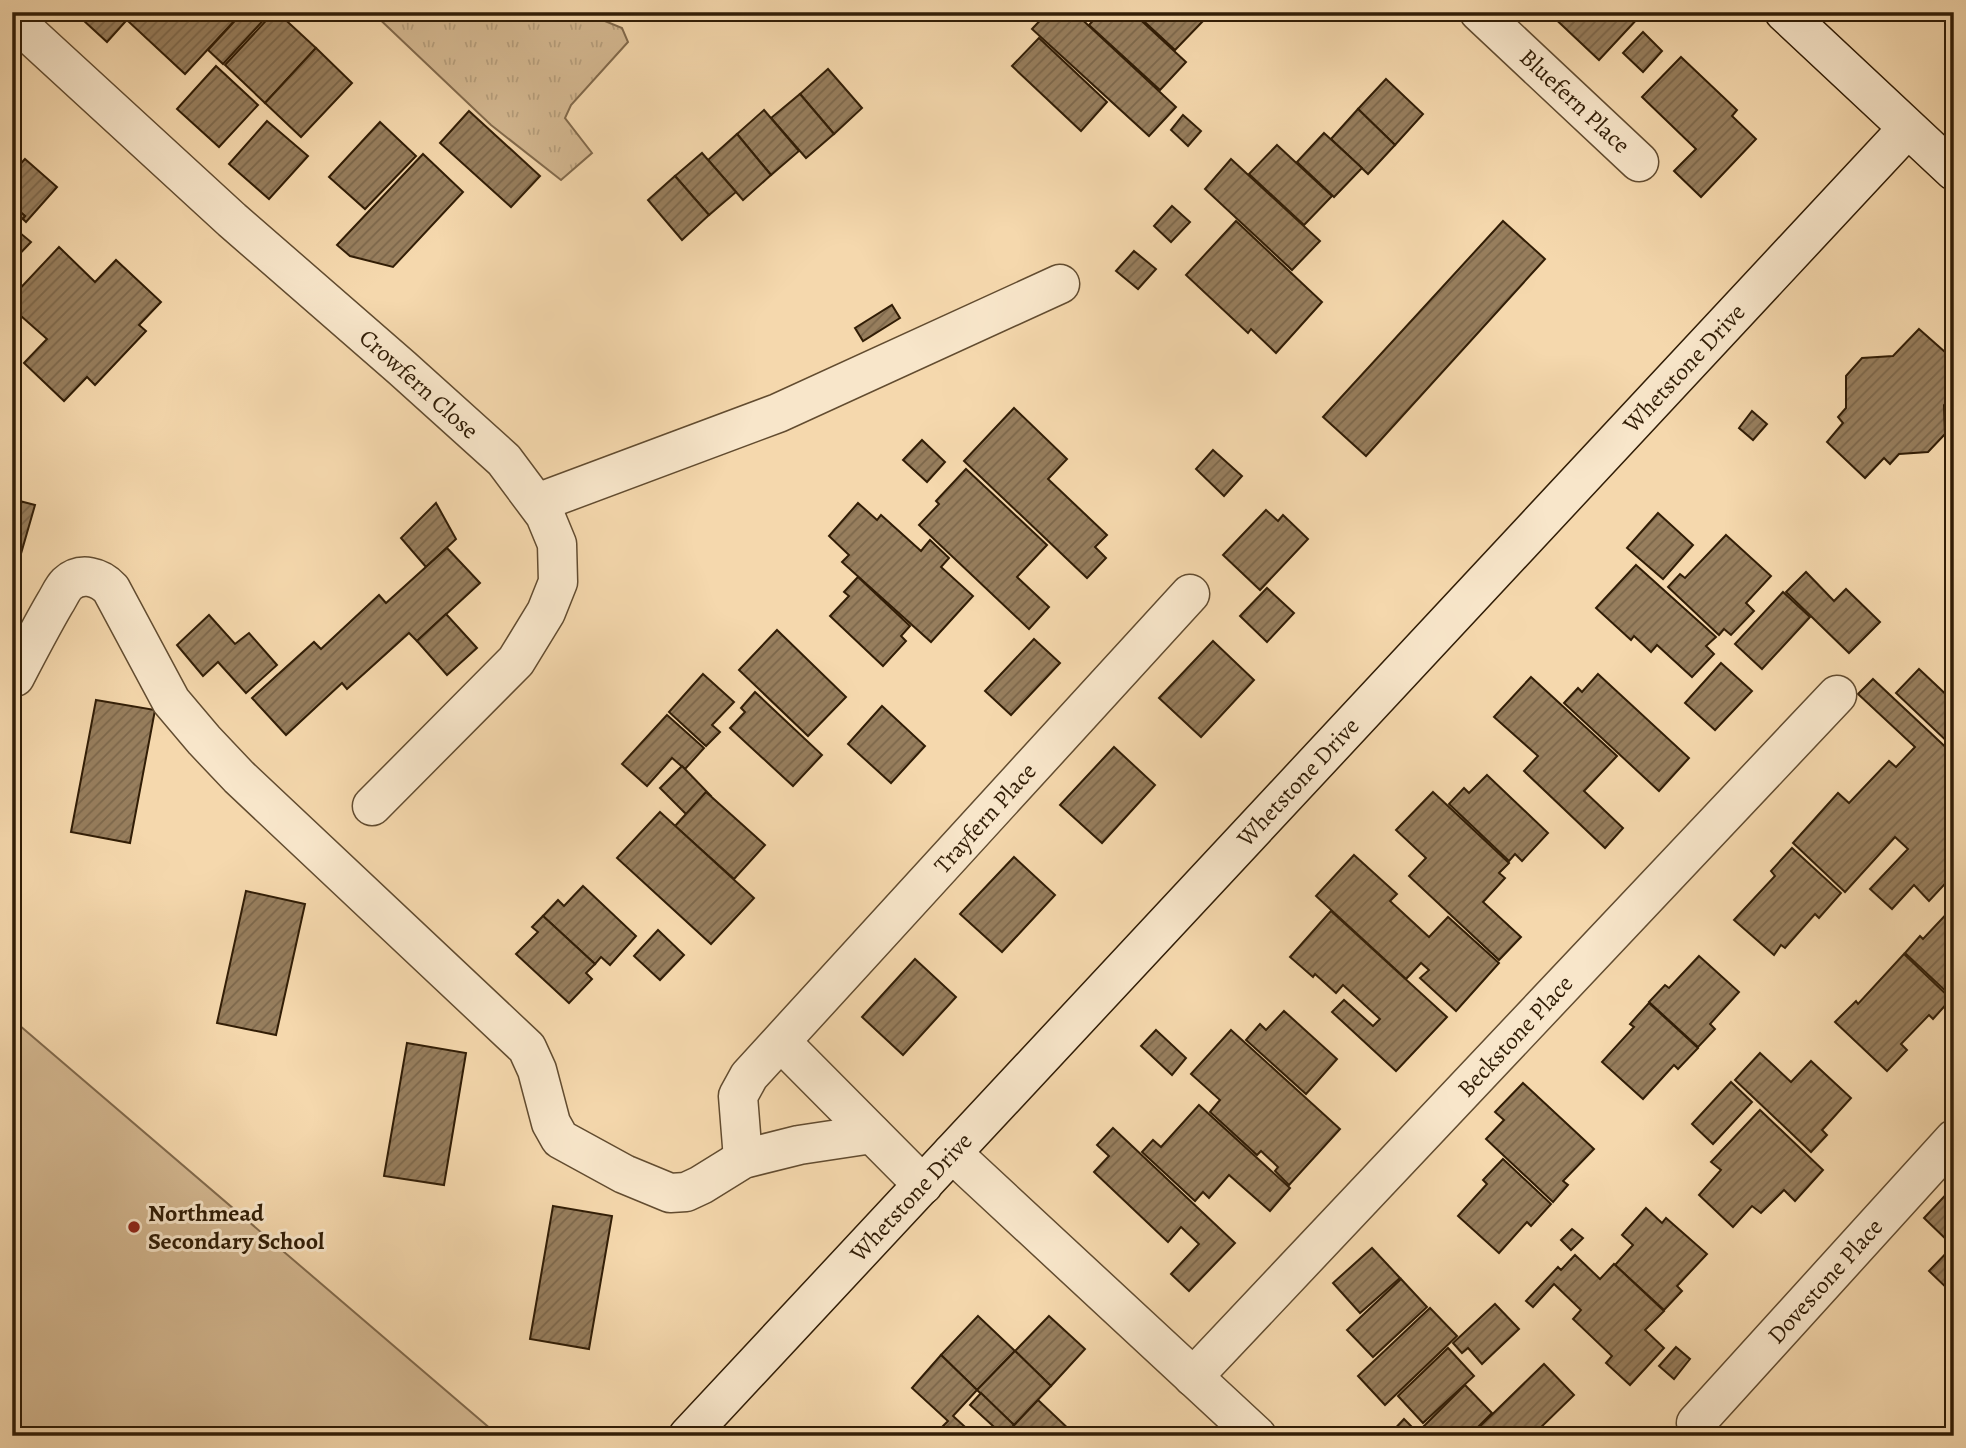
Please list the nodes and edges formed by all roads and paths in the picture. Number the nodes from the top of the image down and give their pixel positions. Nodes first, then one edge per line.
1 (1479, 12) edge
2 (1783, 12) edge
3 (12, 18) edge
4 (1908, 129) junction
5 (1639, 162) dead end
6 (1954, 171) edge
7 (1060, 284) dead end
8 (537, 503) junction
9 (1190, 594) dead end
10 (15, 677) dead end
11 (1838, 695) dead end
12 (372, 806) dead end
13 (781, 1042) junction
14 (872, 1134) junction
15 (1954, 1139) edge
16 (952, 1153) junction
17 (743, 1159) junction
18 (923, 1185) junction
19 (1193, 1377) junction
20 (1696, 1423) dead end
21 (688, 1436) edge
22 (1256, 1436) edge

1 - 5 street, Bluefern Place
2 - 4 street
3 - 8 street, Crowfern Close
4 - 6 street
4 - 16 street, Whetstone Drive
7 - 8 street
8 - 12 street, Crowfern Close
9 - 13 street, Trayfern Place
10 - 17 street
11 - 19 street, Beckstone Place
13 - 14 street
13 - 17 street, Trayfern Place
14 - 17 street
14 - 18 street
15 - 20 street, Dovestone Place
16 - 18 street, Whetstone Drive
16 - 19 street
18 - 21 street, Whetstone Drive
19 - 22 street

